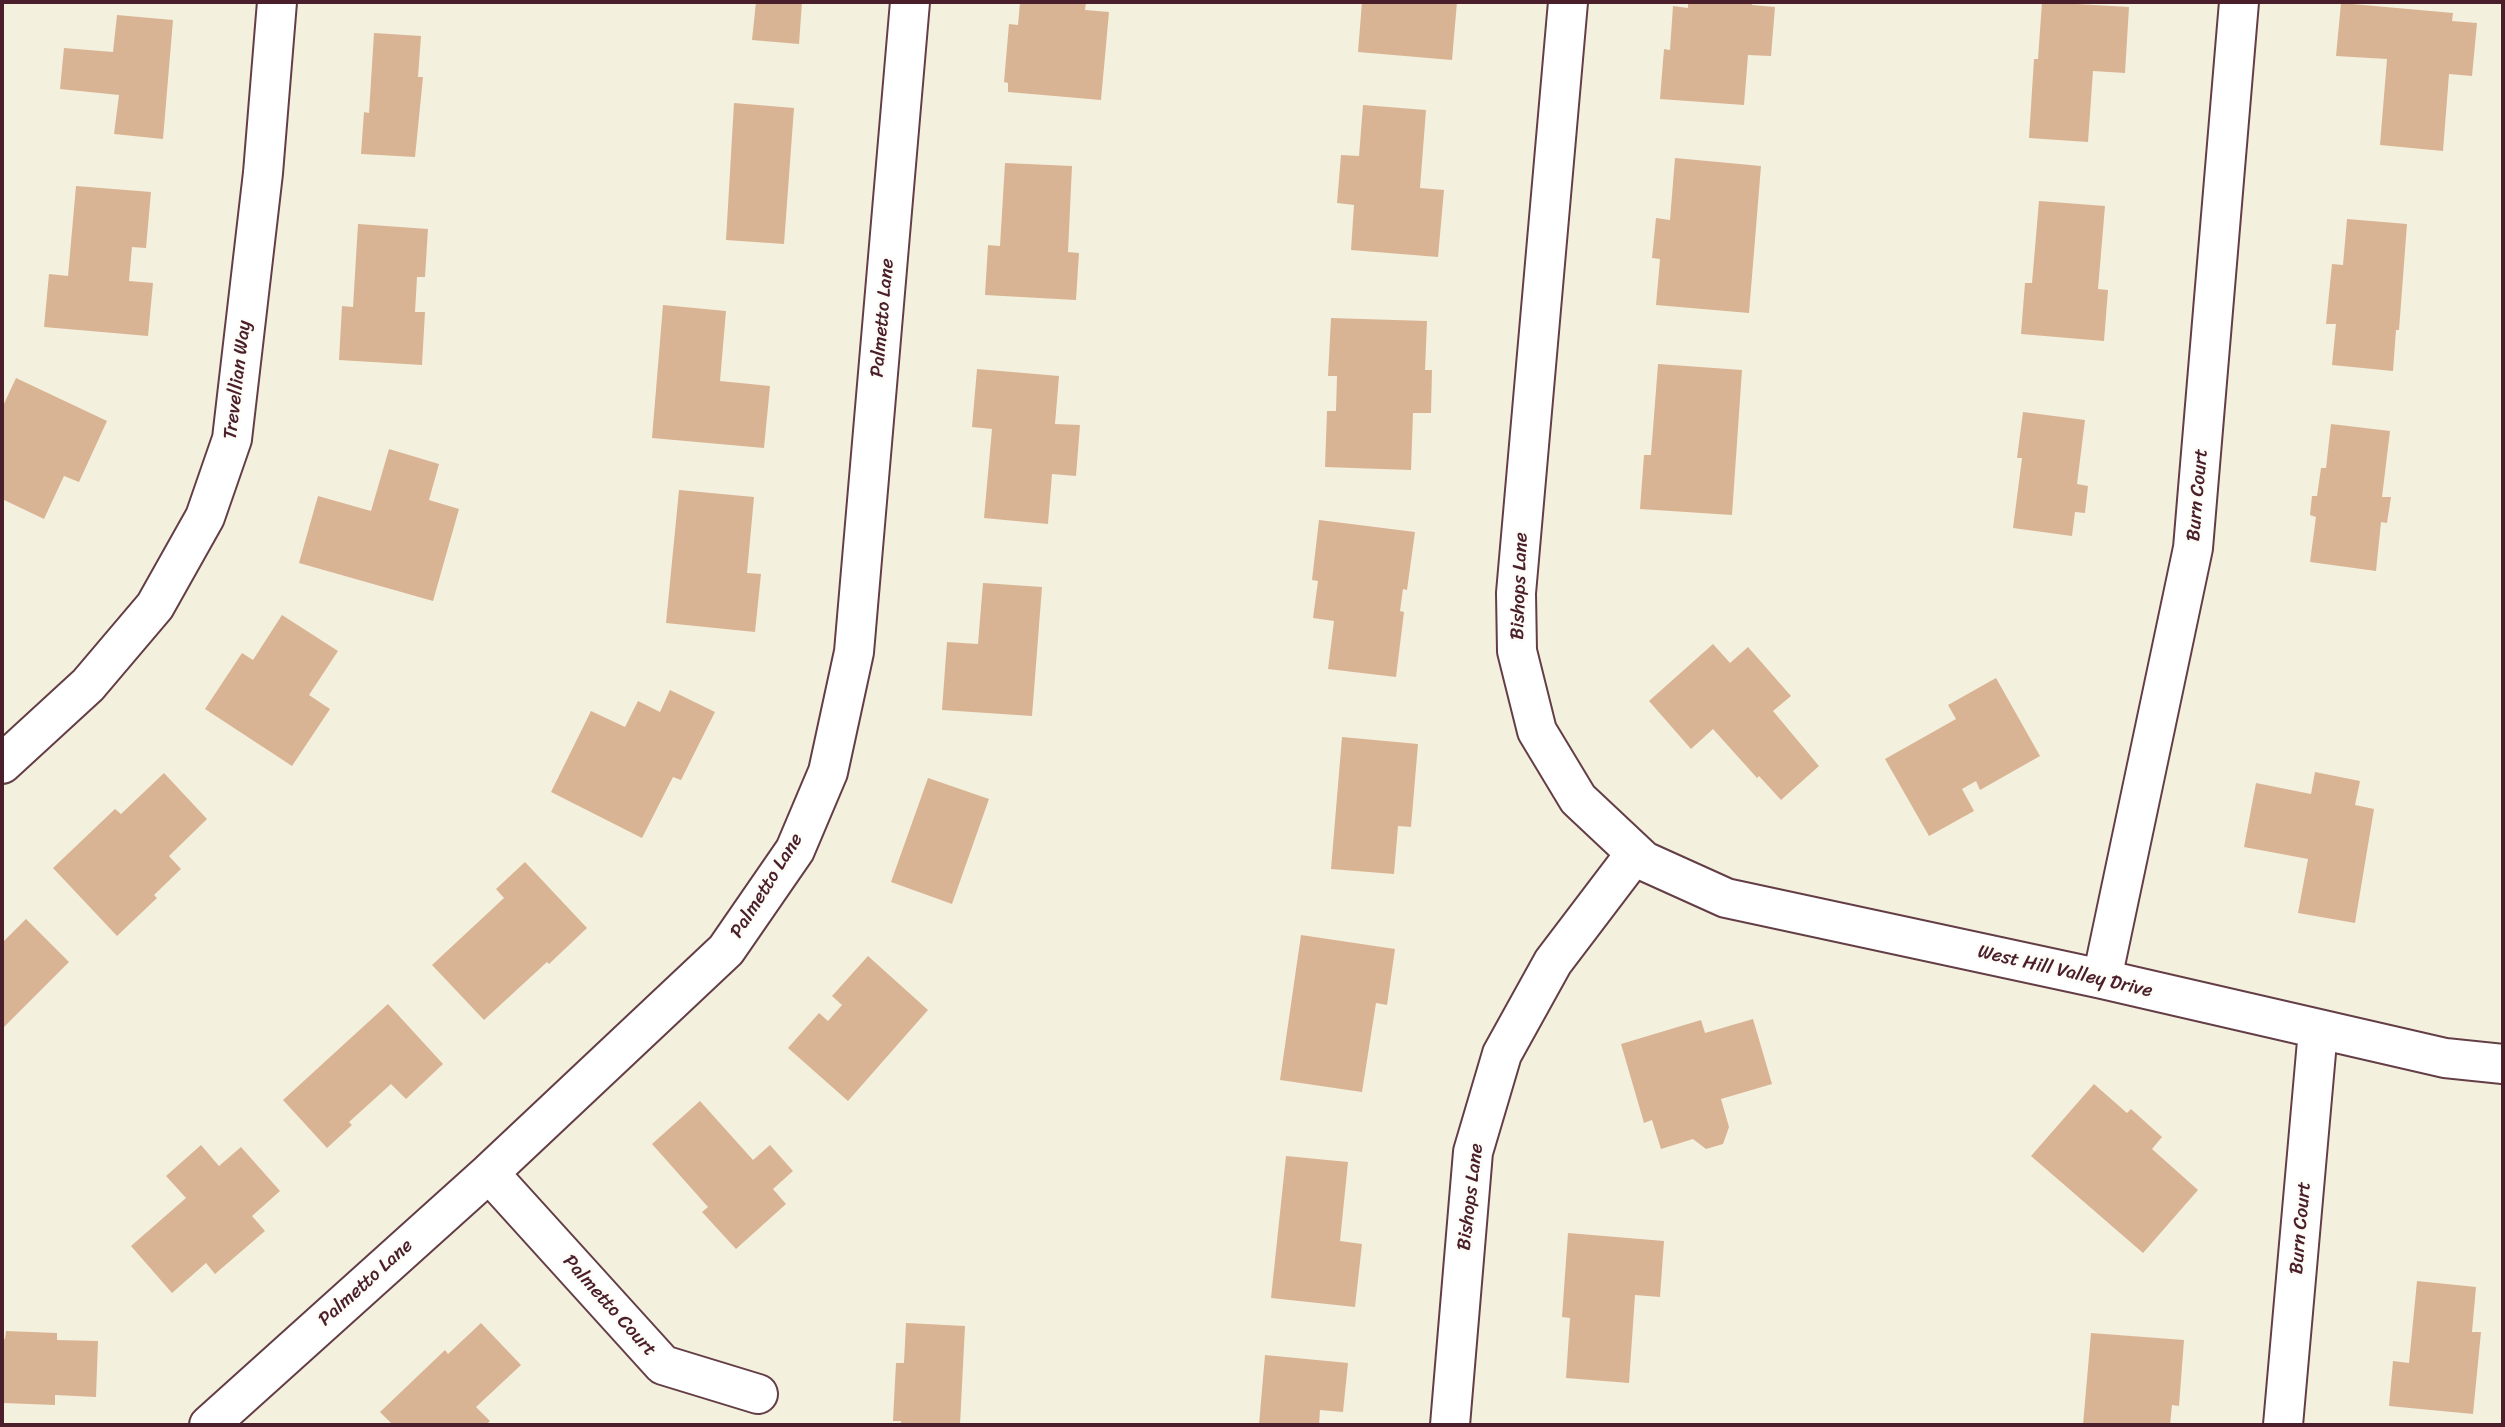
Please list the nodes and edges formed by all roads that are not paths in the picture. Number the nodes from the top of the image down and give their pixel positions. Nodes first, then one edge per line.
1 (277, 2) edge
2 (910, 2) edge
3 (1568, 2) edge
4 (2239, 2) edge
5 (2, 764) edge
6 (1635, 854) junction
7 (2102, 979) junction
8 (2318, 1030) junction
9 (2503, 1064) edge
10 (489, 1173) junction
11 (758, 1394) dead end
12 (209, 1425) edge
13 (1450, 1425) edge
14 (2283, 1425) edge

1 - 5 street, Trevellian Way
2 - 10 street, Palmetto Lane
3 - 6 street, Bishops Lane
4 - 7 street, Burn Court
6 - 7 street, West Hill Valley Drive
6 - 13 street, Bishops Lane
7 - 8 street, West Hill Valley Drive
8 - 9 street, West Hill Valley Drive
8 - 14 street, Burn Court
10 - 11 street, Palmetto Court
10 - 12 street, Palmetto Lane

